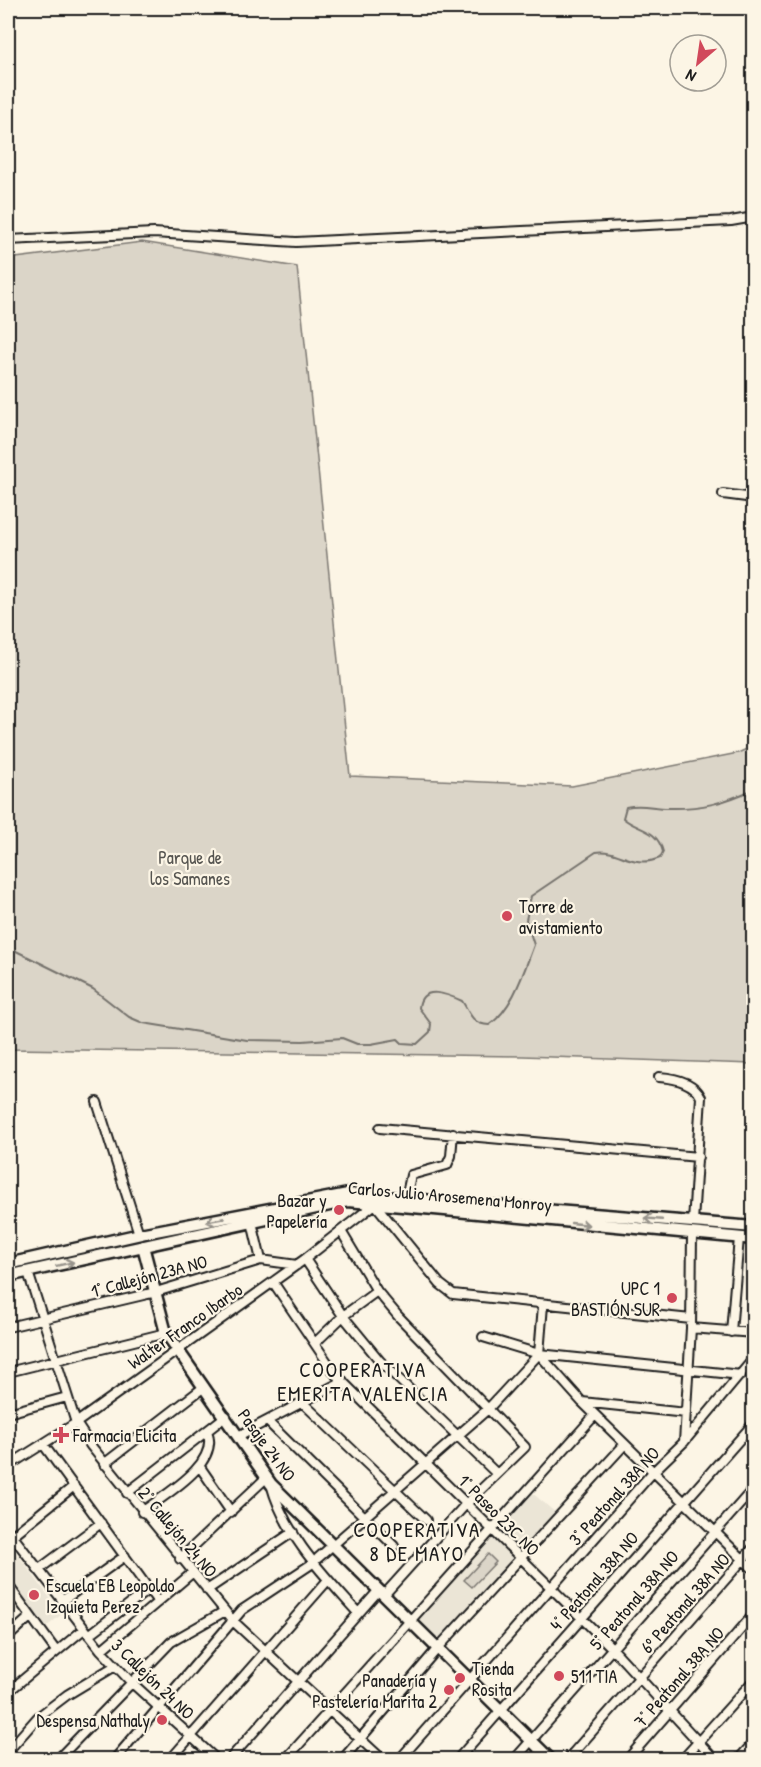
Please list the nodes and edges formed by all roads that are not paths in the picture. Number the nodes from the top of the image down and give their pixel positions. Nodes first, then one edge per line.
1 (753, 217) edge
2 (8, 240) edge
3 (723, 494) dead end
4 (753, 498) edge
5 (659, 1077) dead end
6 (97, 1102) dead end
7 (380, 1128) dead end
8 (453, 1133) junction
9 (698, 1157) junction
10 (406, 1198) junction
11 (375, 1200) junction
12 (252, 1222) junction
13 (693, 1222) junction
14 (753, 1227) edge
15 (341, 1232) junction
16 (142, 1234) junction
17 (692, 1235) junction
18 (739, 1238) junction
19 (753, 1239) edge
20 (146, 1246) junction
21 (305, 1259) junction
22 (261, 1260) junction
23 (8, 1264) edge
24 (297, 1265) junction
25 (28, 1272) junction
26 (8, 1276) edge
27 (273, 1282) junction
28 (376, 1291) junction
29 (156, 1292) junction
30 (543, 1305) junction
31 (343, 1316) junction
32 (43, 1319) junction
33 (691, 1319) junction
34 (8, 1327) edge
35 (691, 1328) junction
36 (731, 1332) junction
37 (166, 1333) junction
38 (753, 1333) edge
39 (483, 1337) dead end
40 (315, 1343) junction
41 (178, 1349) junction
42 (539, 1354) junction
43 (753, 1358) edge
44 (56, 1360) junction
45 (689, 1369) junction
46 (8, 1372) edge
47 (741, 1375) junction
48 (343, 1381) junction
49 (204, 1387) junction
50 (67, 1397) junction
51 (302, 1402) junction
52 (582, 1402) junction
53 (488, 1409) junction
54 (8, 1413) edge
55 (686, 1413) junction
56 (596, 1415) junction
57 (226, 1416) junction
58 (267, 1420) junction
59 (76, 1423) junction
60 (753, 1423) edge
61 (207, 1431) junction
62 (458, 1435) junction
63 (238, 1436) junction
64 (684, 1442) junction
65 (43, 1444) junction
66 (625, 1444) junction
67 (424, 1462) junction
68 (104, 1464) junction
69 (8, 1466) edge
70 (200, 1467) junction
71 (653, 1472) junction
72 (497, 1474) junction
73 (269, 1481) junction
74 (74, 1486) junction
75 (753, 1488) edge
76 (393, 1490) junction
77 (127, 1493) junction
78 (684, 1502) junction
79 (466, 1504) junction
80 (142, 1512) junction
81 (231, 1512) junction
82 (363, 1518) junction
83 (426, 1520) dead end
84 (101, 1523) junction
85 (492, 1529) junction
86 (293, 1532) junction
87 (715, 1532) junction
88 (10, 1533) edge
89 (333, 1545) junction
90 (394, 1546) dead end
91 (753, 1547) edge
92 (125, 1556) junction
93 (180, 1558) junction
94 (521, 1558) junction
95 (743, 1559) junction
96 (315, 1561) junction
97 (38, 1570) junction
98 (753, 1570) edge
99 (192, 1573) junction
100 (328, 1580) junction
101 (8, 1586) edge
102 (551, 1588) junction
103 (149, 1589) junction
104 (207, 1590) junction
105 (382, 1593) junction
106 (63, 1601) junction
107 (158, 1602) junction
108 (225, 1611) junction
109 (358, 1613) junction
110 (753, 1614) edge
111 (30, 1617) junction
112 (582, 1618) junction
113 (233, 1621) junction
114 (410, 1621) junction
115 (86, 1632) junction
116 (8, 1637) edge
117 (438, 1648) junction
118 (612, 1648) junction
119 (101, 1650) junction
120 (265, 1650) junction
121 (56, 1651) junction
122 (115, 1666) junction
123 (641, 1677) junction
124 (470, 1680) junction
125 (753, 1680) edge
126 (298, 1681) junction
127 (131, 1682) junction
128 (8, 1692) edge
129 (160, 1708) junction
130 (330, 1710) junction
131 (501, 1710) junction
132 (670, 1710) junction
133 (192, 1736) junction
134 (361, 1739) junction
135 (531, 1740) junction
136 (698, 1742) junction
137 (753, 1742) edge
138 (8, 1751) edge
139 (57, 1760) edge
140 (114, 1760) edge
141 (170, 1760) edge
142 (217, 1760) edge
143 (229, 1760) edge
144 (285, 1760) edge
145 (342, 1760) edge
146 (383, 1760) edge
147 (399, 1760) edge
148 (457, 1760) edge
149 (514, 1760) edge
150 (551, 1760) edge
151 (567, 1760) edge
152 (627, 1760) edge
153 (682, 1760) edge
154 (714, 1760) edge
155 (738, 1760) edge

1 - 2 street
3 - 4 street
5 - 9 street
6 - 16 street
7 - 8 street
8 - 9 street
8 - 10 street
9 - 13 street
10 - 11 main road, Carlos Julio Arosemena Monroy
13 -> 10 main road, Carlos Julio Arosemena Monroy
11 - 12 main road, Carlos Julio Arosemena Monroy
11 - 15 street, Walter Franco Ibarbo
11 -> 16 main road, Carlos Julio Arosemena Monroy
11 -> 17 main road, Carlos Julio Arosemena Monroy
11 - 30 street
12 - 20 main road, Carlos Julio Arosemena Monroy
12 - 22 street
13 - 14 main road, Carlos Julio Arosemena Monroy
15 - 21 street, Walter Franco Ibarbo
15 - 28 street
16 - 20 main road, Pasaje 24 NO
16 - 23 main road, Carlos Julio Arosemena Monroy
17 - 18 main road, Carlos Julio Arosemena Monroy
17 - 33 street
18 - 19 main road, Carlos Julio Arosemena Monroy
18 - 36 street
25 -> 20 main road, Carlos Julio Arosemena Monroy
20 - 29 main road, Pasaje 24 NO
21 - 24 street, Walter Franco Ibarbo
21 - 31 street
22 - 24 street, 1° Callejón 23A NO
22 - 29 street, 1° Callejón 23A NO
24 - 27 street, Walter Franco Ibarbo
25 - 26 main road, Carlos Julio Arosemena Monroy
25 - 32 street, 2° Callejón 24 NO
27 - 40 street, 1° Paseo 23C NO
27 - 41 street, Walter Franco Ibarbo
28 - 31 street
28 - 53 street
29 - 32 street, 1° Callejón 23A NO
29 - 37 main road, Pasaje 24 NO
30 - 33 street
30 - 42 street
31 - 40 street
31 - 62 street
32 - 34 street, 1° Callejón 23A NO
32 - 44 street, 2° Callejón 24 NO
33 - 35 street
35 - 36 street
35 - 45 street
36 - 38 street
37 - 41 main road, Pasaje 24 NO
37 - 44 street
39 - 42 street
40 - 48 street, 1° Paseo 23C NO
41 - 49 main road, Pasaje 24 NO
41 - 59 street, Walter Franco Ibarbo
42 - 45 street
42 - 52 street
42 - 53 street
43 - 47 street, 3° Peatonal 38A NO
44 - 46 street
44 - 50 street, 2° Callejón 24 NO
45 - 47 street
45 - 55 street
47 - 64 street, 3° Peatonal 38A NO
48 - 51 street
48 - 67 street, 1° Paseo 23C NO
49 - 57 main road, Pasaje 24 NO
49 - 68 street
50 - 54 street
50 - 59 street, 2° Callejón 24 NO
51 - 58 street
51 - 76 street
52 - 55 street
52 - 56 street
53 - 62 street
53 - 72 street
55 - 64 street
56 - 66 street
56 - 85 street
57 - 61 street
57 - 63 main road, Pasaje 24 NO
58 - 63 street
58 - 82 street
59 - 65 street, Walter Franco Ibarbo
59 - 68 street, 2° Callejón 24 NO
60 - 78 street, 4° Peatonal 38A NO
61 - 70 street
61 - 77 street
62 - 67 street
62 - 72 street
63 - 73 main road, Pasaje 24 NO
64 - 71 street, 3° Peatonal 38A NO
65 - 69 street, Walter Franco Ibarbo
65 - 74 street
66 - 71 street
66 - 94 street
67 - 76 street
67 - 79 street, 1° Paseo 23C NO
68 - 77 street, 2° Callejón 24 NO
70 - 80 street
70 - 81 street
71 - 78 street
71 - 102 street, 3° Peatonal 38A NO
72 - 79 street
73 - 81 street
73 - 86 street
73 - 89 main road, Pasaje 24 NO
74 - 84 street
74 - 88 street
75 - 87 street, 5° Peatonal 38A NO
76 - 82 street
76 - 83 street
77 - 80 street, 2° Callejón 24 NO
78 - 87 street
78 - 112 street, 4° Peatonal 38A NO
79 - 85 street, 1° Paseo 23C NO
79 - 105 street
80 - 93 street, 2° Callejón 24 NO
81 - 93 street
82 - 89 street
82 - 90 street
84 - 92 street
84 - 97 street
85 - 94 street, 1° Paseo 23C NO
85 - 114 street
86 - 96 street
86 - 104 street
87 - 95 street
87 - 118 street, 5° Peatonal 38A NO
88 - 97 street, 3 Callejón 24 NO
89 - 96 street
89 - 105 main road, Pasaje 24 NO
91 - 95 street, 6º Peatonal 38A NO
92 - 103 street
92 - 106 street
93 - 99 street, 2° Callejón 24 NO
94 - 102 street, 1° Paseo 23C NO
94 - 117 street
95 - 98 street
95 - 123 street, 6º Peatonal 38A NO
96 - 100 street
96 - 113 street
97 - 106 street, 3 Callejón 24 NO
99 - 104 street, 2° Callejón 24 NO
99 - 107 street
100 - 109 street
100 - 120 street
101 - 111 street
102 - 112 street, 1° Paseo 23C NO
102 - 124 street, 3° Peatonal 38A NO
103 - 107 street
103 - 115 street
104 - 108 street, 2° Callejón 24 NO
105 - 109 street
105 - 114 main road, Pasaje 24 NO
106 - 115 street, 3 Callejón 24 NO
107 - 119 street
108 - 113 street, 2° Callejón 24 NO
108 - 127 street
109 - 126 street
110 - 132 street, 7° Peatonal 38A NO
111 - 116 street
111 - 121 street
112 - 118 street, 1° Paseo 23C NO
112 - 131 street, 4° Peatonal 38A NO
113 - 120 street, 2° Callejón 24 NO
113 - 129 street
114 - 117 main road, Pasaje 24 NO
114 - 130 street
115 - 119 street, 3 Callejón 24 NO
115 - 121 street
117 - 124 main road, Pasaje 24 NO
117 - 134 street
118 - 123 street, 1° Paseo 23C NO
118 - 135 street, 5° Peatonal 38A NO
119 - 122 street, 3 Callejón 24 NO
120 - 126 street, 2° Callejón 24 NO
120 - 133 street
121 - 128 street
122 - 127 street, 3 Callejón 24 NO
122 - 138 street
123 - 132 street, 1° Paseo 23C NO
123 - 151 street, 6º Peatonal 38A NO
124 - 131 main road, Pasaje 24 NO
124 - 147 street, 3° Peatonal 38A NO
125 - 136 street
126 - 130 street, 2° Callejón 24 NO
126 - 143 street
127 - 129 street, 3 Callejón 24 NO
127 - 139 street
129 - 133 street, 3 Callejón 24 NO
129 - 140 street
130 - 134 street, 2° Callejón 24 NO
130 - 144 street
131 - 135 main road, Pasaje 24 NO
131 - 148 street, 4° Peatonal 38A NO
132 - 136 street, 1° Paseo 23C NO
132 - 152 street, 7° Peatonal 38A NO
133 - 141 street
133 - 142 street, 3 Callejón 24 NO
134 - 145 street
134 - 146 street, 2° Callejón 24 NO
135 - 149 street, 5° Peatonal 38A NO
135 - 150 main road, Pasaje 24 NO
136 - 153 street
136 - 154 street, 1° Paseo 23C NO
137 - 155 street

